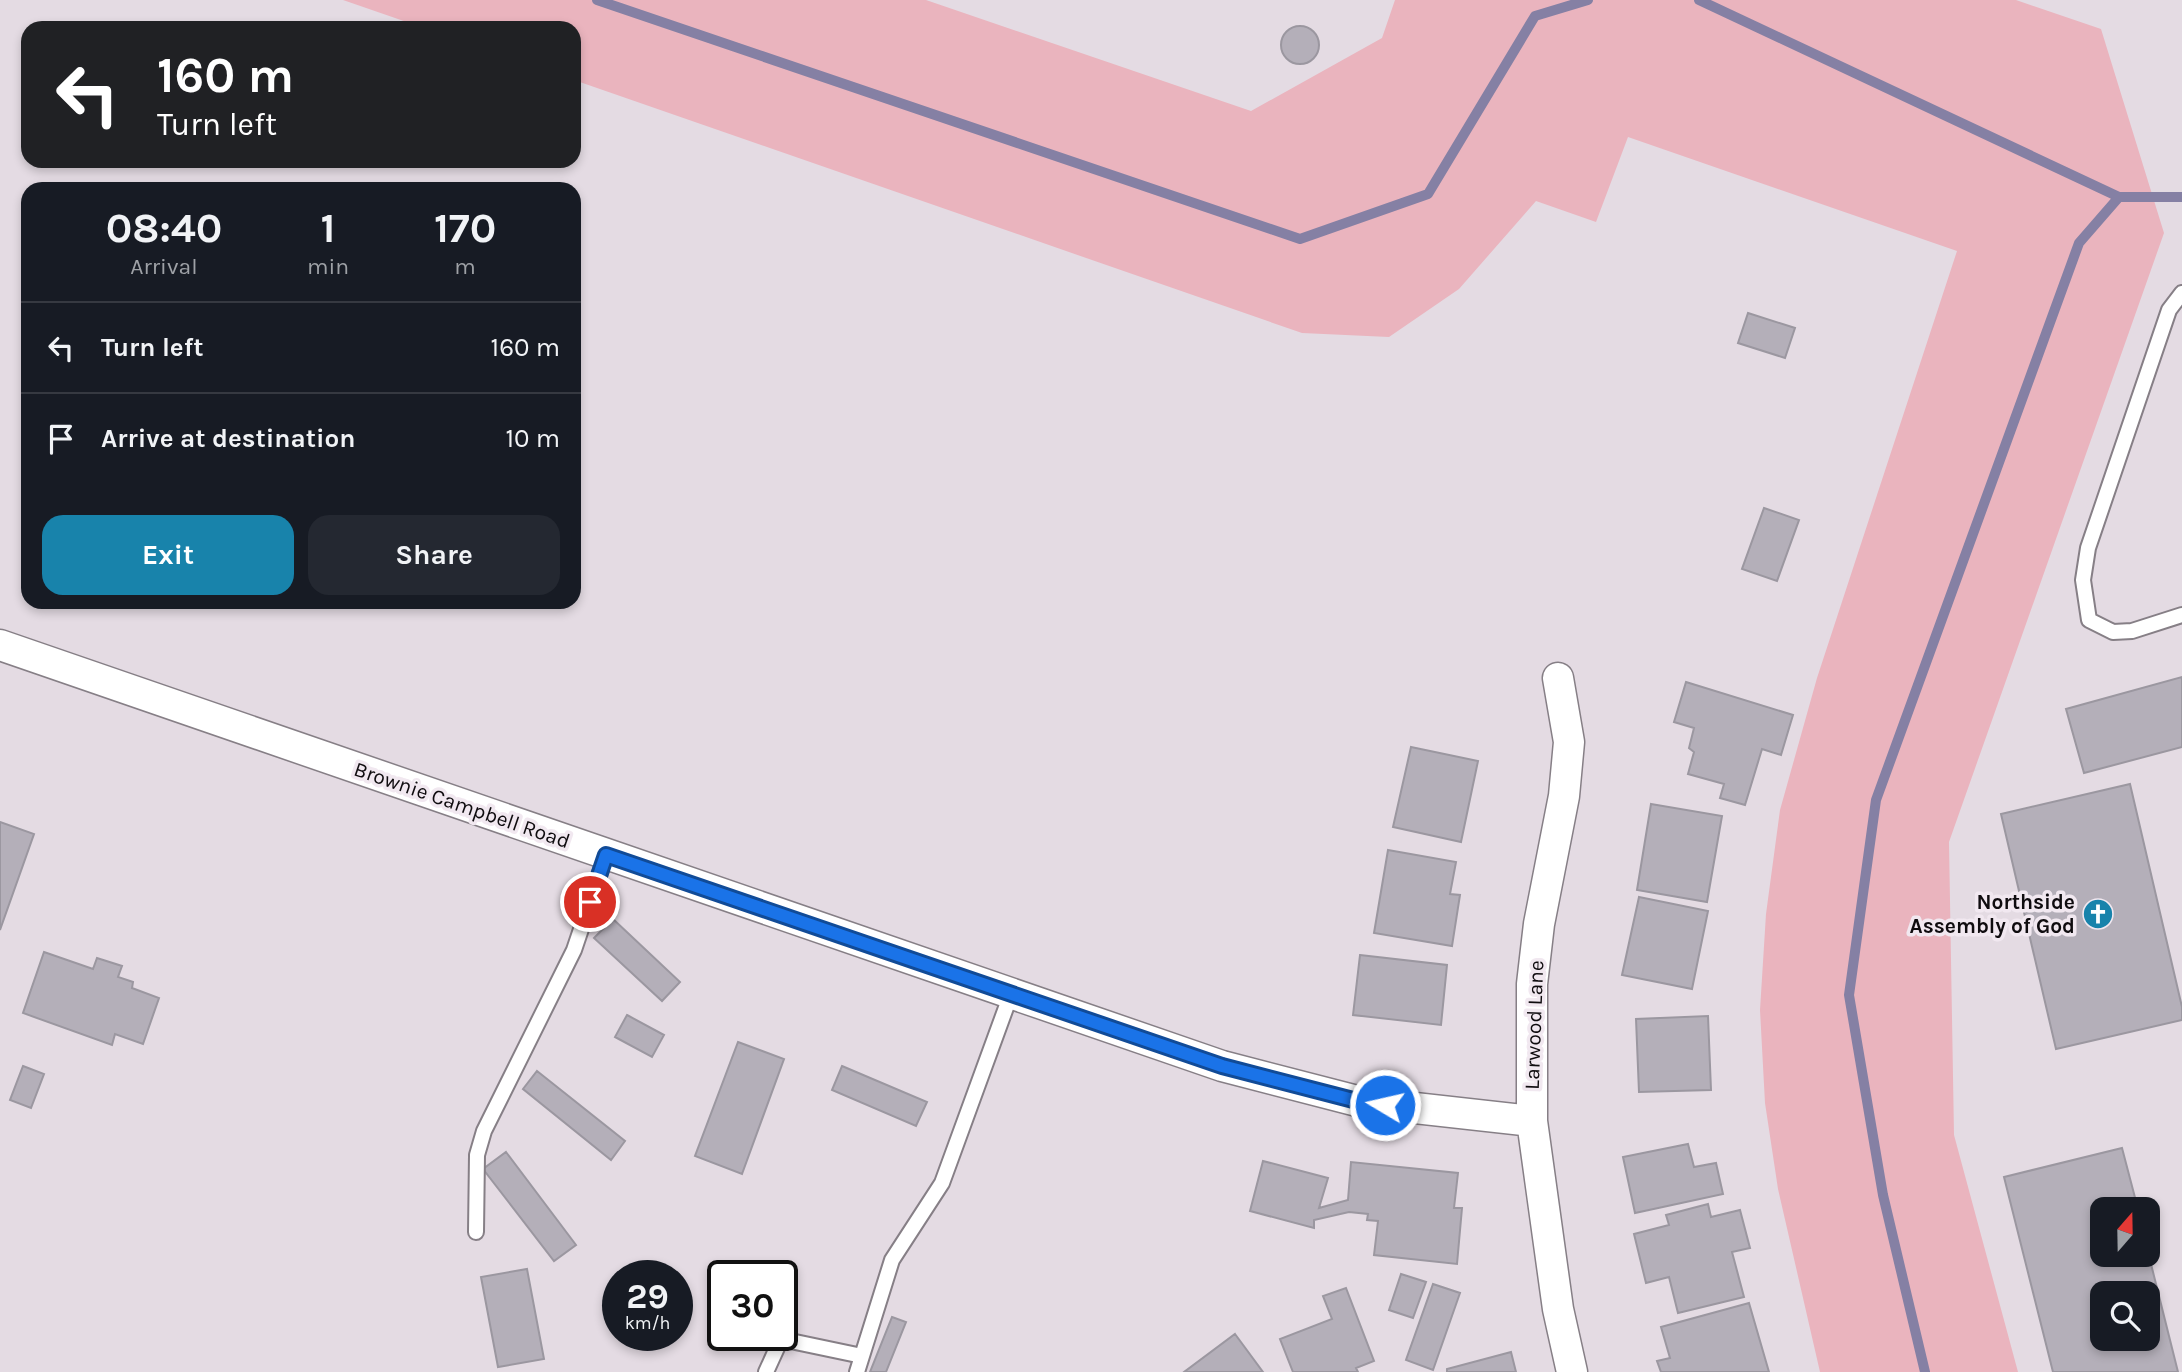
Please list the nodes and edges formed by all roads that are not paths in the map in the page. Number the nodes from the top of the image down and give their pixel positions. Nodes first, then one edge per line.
1 (2182, 293) edge
2 (2182, 615) edge
3 (0, 645) edge
4 (1558, 678) dead end
5 (606, 855) junction
6 (1011, 994) junction
7 (1532, 1121) junction
8 (476, 1232) dead end
9 (862, 1356) junction
10 (766, 1372) edge
11 (857, 1372) edge
12 (1572, 1372) edge

1 - 2 lane
3 - 5 street, Brownie Campbell Road
4 - 7 street, Larwood Lane
5 - 6 street, Brownie Campbell Road
5 - 8 lane
6 - 7 street, Brownie Campbell Road
6 - 9 lane
7 - 12 street, Larwood Lane
9 - 10 lane
9 - 11 lane

